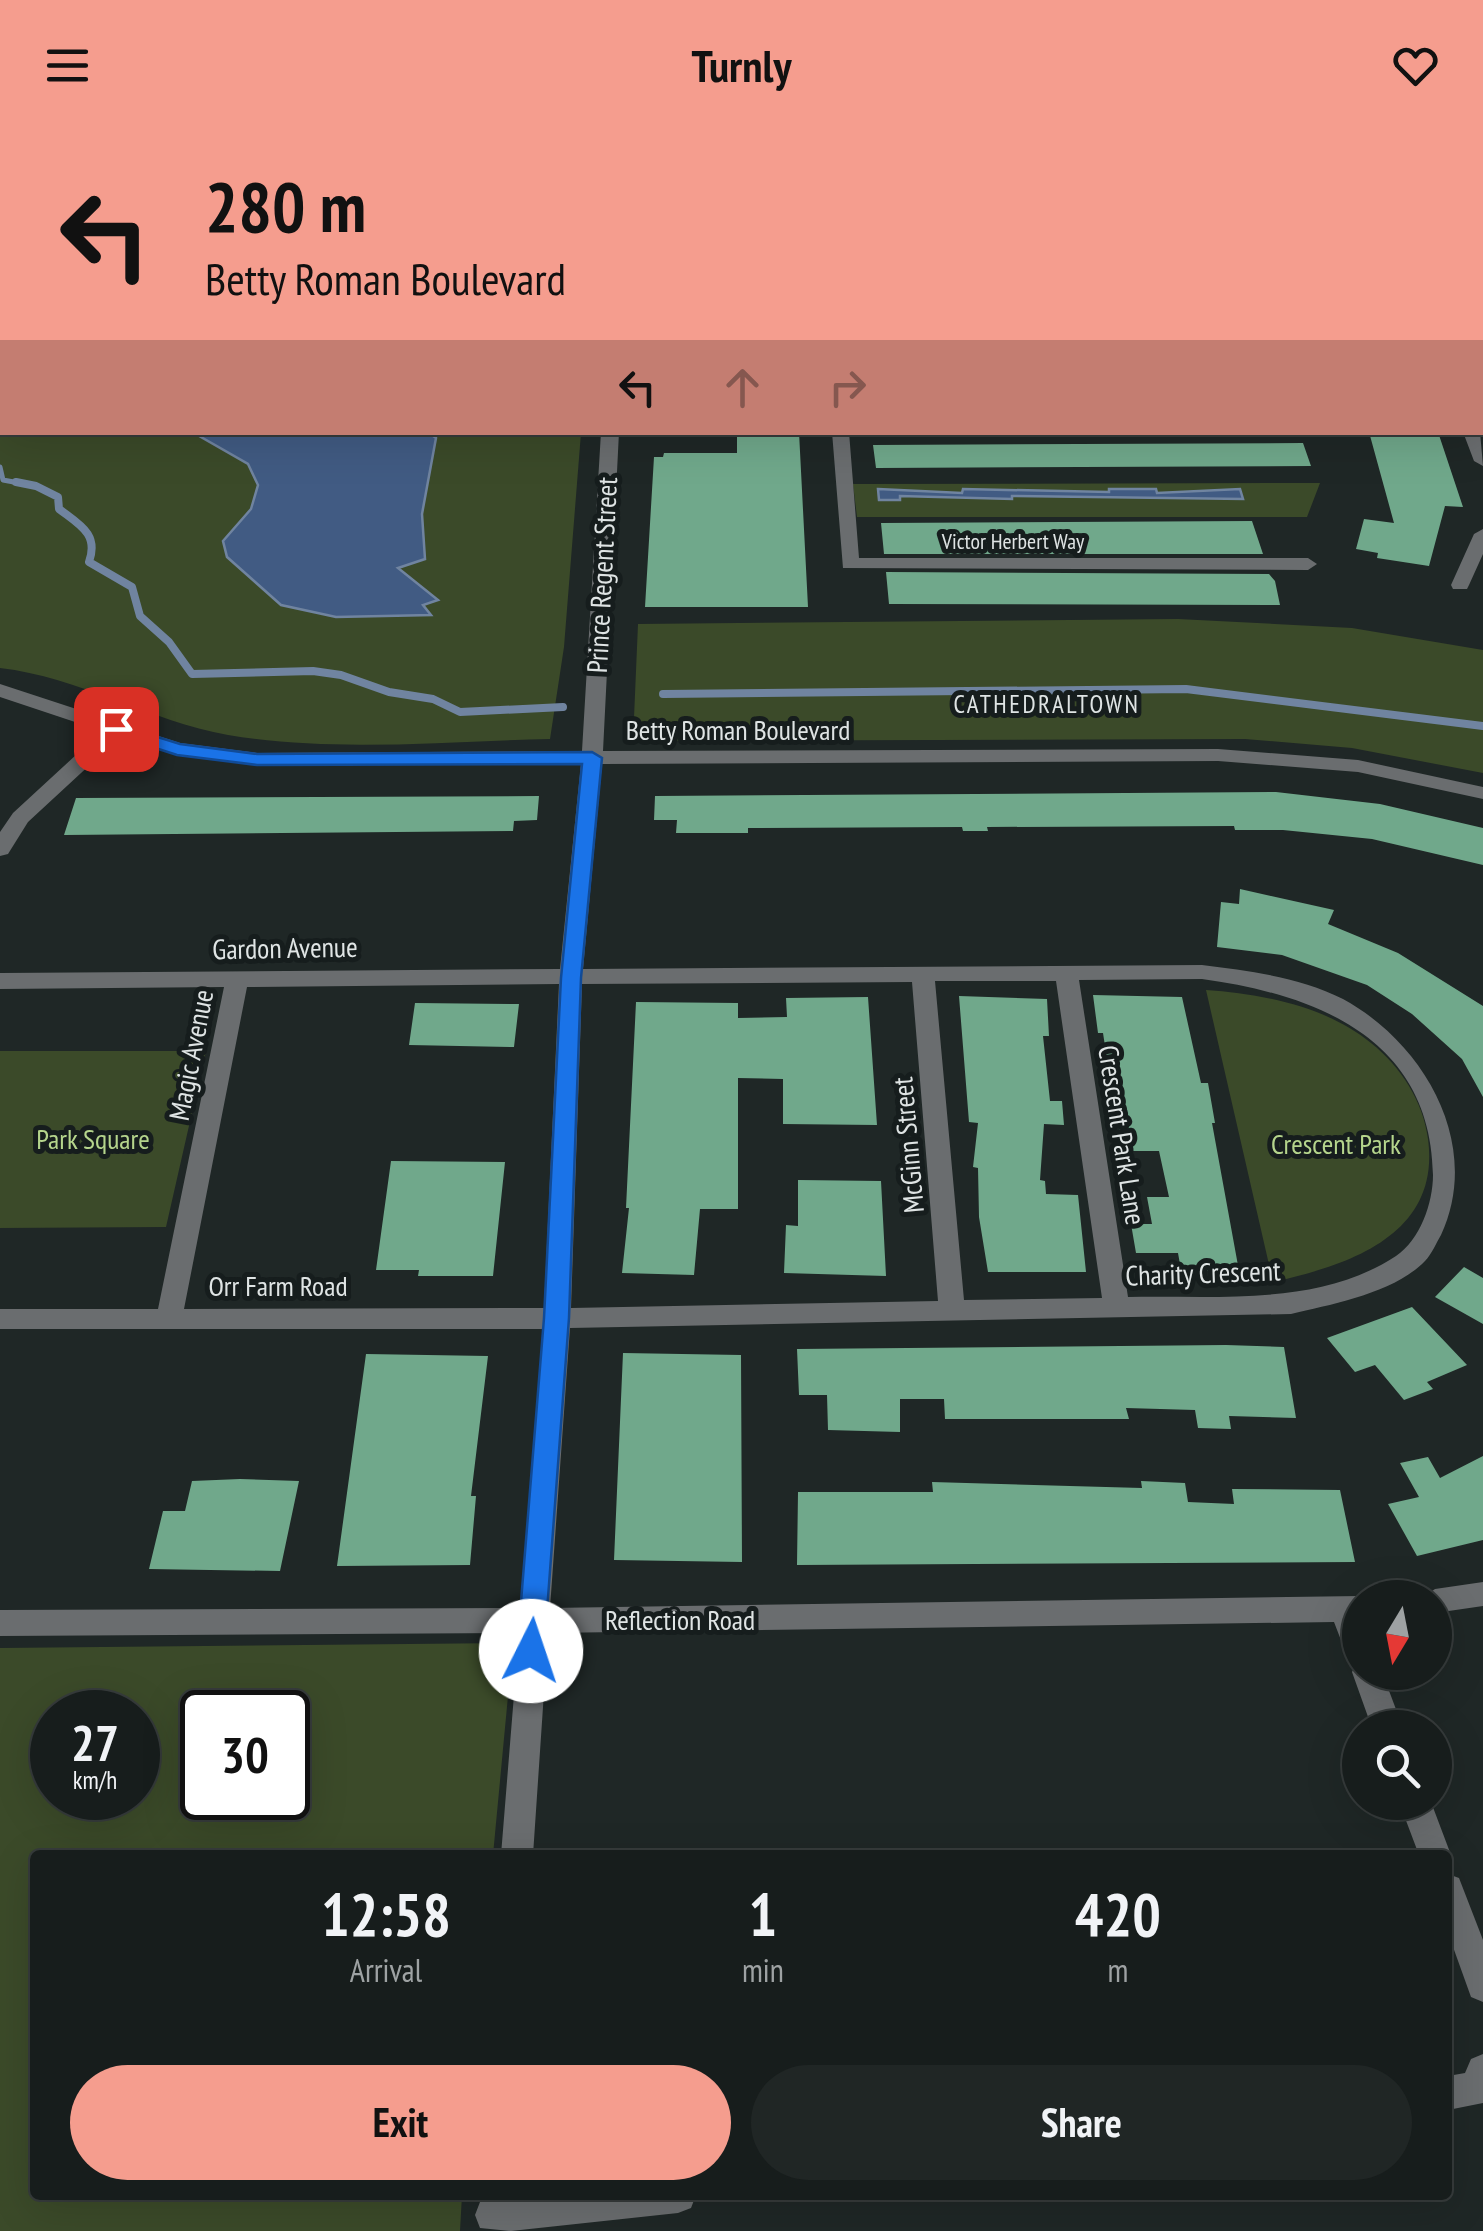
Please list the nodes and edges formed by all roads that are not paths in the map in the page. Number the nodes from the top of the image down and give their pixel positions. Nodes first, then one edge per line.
1 (1242, 130) edge
2 (1483, 130) edge
3 (610, 435) edge
4 (840, 435) edge
5 (1472, 435) edge
6 (1483, 461) edge
7 (1483, 534) edge
8 (1308, 564) dead end
9 (1460, 585) dead end
10 (0, 690) edge
11 (116, 729) junction
12 (592, 758) junction
13 (1483, 793) edge
14 (0, 849) edge
15 (1066, 971) junction
16 (923, 974) junction
17 (571, 978) junction
18 (236, 979) junction
19 (0, 981) edge
20 (1117, 1308) junction
21 (952, 1311) junction
22 (169, 1318) junction
23 (556, 1318) junction
24 (0, 1319) edge
25 (1483, 1594) edge
26 (1452, 1599) edge
27 (1342, 1609) edge
28 (533, 1621) junction
29 (0, 1623) edge
30 (1422, 1820) edge
31 (517, 1850) edge
32 (1433, 1850) edge
33 (1452, 1901) edge
34 (1483, 1986) edge
35 (1483, 2071) edge
36 (1452, 2092) edge
37 (629, 2200) edge
38 (493, 2214) edge

1 - 2 street
3 - 12 street, Prince Regent Street
4 - 8 street, Victor Herbert Way
5 - 6 street
7 - 9 street
10 - 11 street, Betty Roman Boulevard
11 - 12 street, Betty Roman Boulevard
11 - 14 street
12 - 13 street, Betty Roman Boulevard
12 - 17 street, Prince Regent Street
15 - 16 street, Charity Crescent
15 - 20 street, Crescent Park Lane
15 - 20 street, Charity Crescent
16 - 17 street, Charity Crescent
16 - 21 street, McGinn Street
17 - 18 street, Gardon Avenue
17 - 23 street, Prince Regent Street
18 - 19 street, Gardon Avenue
18 - 22 street, Magic Avenue
20 - 21 street, Charity Crescent
21 - 23 street, Charity Crescent
22 - 23 street, Orr Farm Road
22 - 24 street, Orr Farm Road
23 - 28 street, Prince Regent Street
25 - 26 street
27 - 28 street, Reflection Road
28 - 29 street, Reflection Road
28 - 31 street, Prince Regent Street
30 - 32 street
33 - 34 street
35 - 36 street
37 - 38 street

